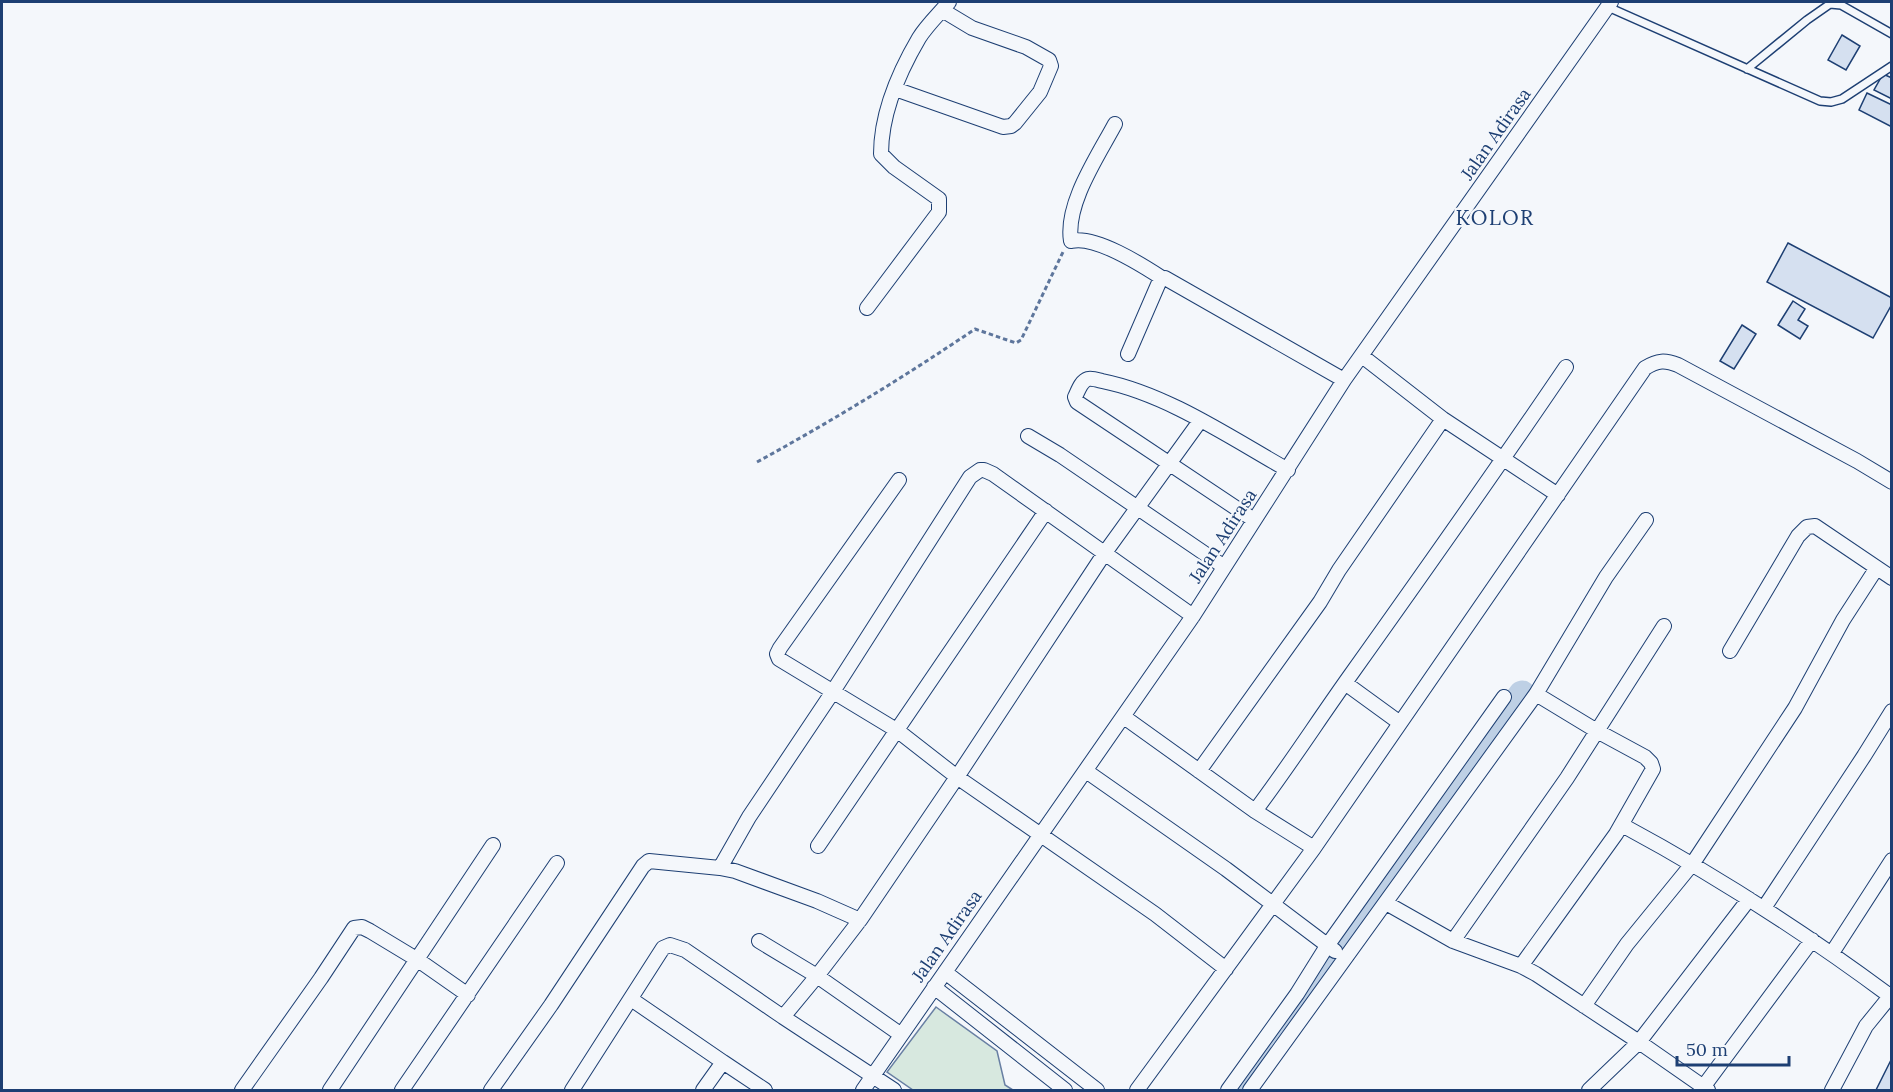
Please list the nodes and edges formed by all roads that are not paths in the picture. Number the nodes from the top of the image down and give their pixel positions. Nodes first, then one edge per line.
1 (1606, 3) edge
2 (946, 6) edge
3 (1892, 34) edge
4 (1892, 66) edge
5 (1748, 69) junction
6 (895, 89) junction
7 (1115, 124) dead end
8 (1162, 278) junction
9 (867, 308) dead end
10 (1128, 354) dead end
11 (1362, 356) junction
12 (1566, 367) dead end
13 (1344, 380) junction
14 (1443, 419) junction
15 (1200, 421) junction
16 (1028, 436) dead end
17 (1503, 461) junction
18 (1169, 464) junction
19 (1288, 470) junction
20 (899, 480) dead end
21 (1892, 482) edge
22 (1558, 495) junction
23 (1138, 507) junction
24 (1046, 511) junction
25 (1254, 520) junction
26 (1646, 520) dead end
27 (1104, 554) junction
28 (1223, 566) junction
29 (1876, 569) junction
30 (1892, 578) edge
31 (1192, 616) junction
32 (1664, 626) dead end
33 (1730, 651) dead end
34 (1345, 683) junction
35 (832, 693) junction
36 (1536, 694) junction
37 (1504, 697) dead end
38 (1892, 711) edge
39 (1124, 717) junction
40 (1400, 723) junction
41 (897, 731) junction
42 (1597, 731) junction
43 (1086, 771) junction
44 (1199, 771) junction
45 (957, 777) junction
46 (1255, 811) junction
47 (1622, 825) junction
48 (1041, 833) junction
49 (493, 845) dead end
50 (818, 846) dead end
51 (1314, 848) junction
52 (1892, 860) edge
53 (557, 863) dead end
54 (1693, 863) junction
55 (720, 867) junction
56 (1749, 899) junction
57 (1386, 903) junction
58 (1273, 905) junction
59 (1764, 908) junction
60 (860, 920) junction
61 (1812, 940) junction
62 (759, 941) dead end
63 (1453, 941) junction
64 (1328, 946) junction
65 (1832, 953) junction
66 (1344, 957) junction
67 (418, 960) junction
68 (1521, 966) junction
69 (1226, 969) junction
70 (945, 972) junction
71 (817, 976) junction
72 (934, 987) junction
73 (468, 995) junction
74 (1891, 995) edge
75 (631, 999) junction
76 (1584, 1006) junction
77 (783, 1017) junction
78 (900, 1034) junction
79 (1639, 1042) junction
80 (723, 1062) junction
81 (873, 1077) junction
82 (242, 1090) edge
83 (330, 1090) edge
84 (402, 1090) edge
85 (491, 1090) edge
86 (572, 1090) edge
87 (703, 1090) edge
88 (765, 1090) edge
89 (863, 1090) edge
90 (894, 1090) edge
91 (1065, 1090) edge
92 (1097, 1090) edge
93 (1137, 1090) edge
94 (1228, 1090) edge
95 (1250, 1090) edge
96 (1589, 1090) edge
97 (1704, 1090) edge
98 (1832, 1090) edge

1 - 5 lane
1 - 11 street, Jalan Adirasa
2 - 6 street
2 - 6 street
3 - 5 lane
4 - 5 lane
6 - 9 street
7 - 8 street
8 - 10 street
8 - 13 street
11 - 13 street, Jalan Adirasa
11 - 14 street
12 - 17 street
13 - 19 street, Jalan Adirasa
14 - 17 street
14 - 44 street
15 - 18 street
15 - 18 street
15 - 19 street
16 - 23 street
17 - 22 street
17 - 34 street
18 - 23 street
18 - 25 street
19 - 25 street, Jalan Adirasa
20 - 35 street
21 - 22 street
22 - 40 street
23 - 27 street
23 - 28 street
24 - 27 street
24 - 35 street
24 - 41 street
25 - 28 street, Jalan Adirasa
26 - 36 street
27 - 31 street
27 - 45 street
28 - 31 street, Jalan Adirasa
29 - 30 street
29 - 33 street
29 - 54 street
31 - 39 street, Jalan Adirasa
32 - 42 street
34 - 40 street
34 - 46 street
35 - 41 street
35 - 55 street
36 - 42 street
36 - 57 street
37 - 64 street
38 - 59 street
39 - 43 street, Jalan Adirasa
39 - 44 street
40 - 51 street
41 - 45 street
41 - 50 street
42 - 47 street
42 - 63 street
43 - 48 street, Jalan Adirasa
43 - 58 street
44 - 46 street
45 - 48 street
45 - 60 street
46 - 51 street
47 - 54 street
47 - 68 street
48 - 69 street
48 - 70 street, Jalan Adirasa
49 - 67 street
51 - 58 street
52 - 65 street
53 - 73 street
54 - 56 street
54 - 76 street
55 - 60 street
55 - 85 street
56 - 59 street
56 - 79 street
57 - 63 street
57 - 66 street
58 - 64 street
58 - 69 street
59 - 61 street
60 - 71 street
61 - 65 street
61 - 97 street
62 - 71 street
63 - 68 street
64 - 66 street
64 - 94 street
65 - 74 street
66 - 95 street
67 - 73 street
67 - 82 street
67 - 83 street
68 - 76 street
69 - 93 street
70 - 72 street, Jalan Adirasa
70 - 92 street
71 - 77 street
71 - 78 street
72 - 78 street, Jalan Adirasa
72 - 91 street
73 - 84 street
74 - 98 street
75 - 77 street
75 - 80 street
75 - 86 street
76 - 79 street
77 - 81 street
78 - 81 street, Jalan Adirasa
79 - 96 street
79 - 97 street
80 - 87 street
80 - 88 street
81 - 89 street, Jalan Adirasa
81 - 90 street

